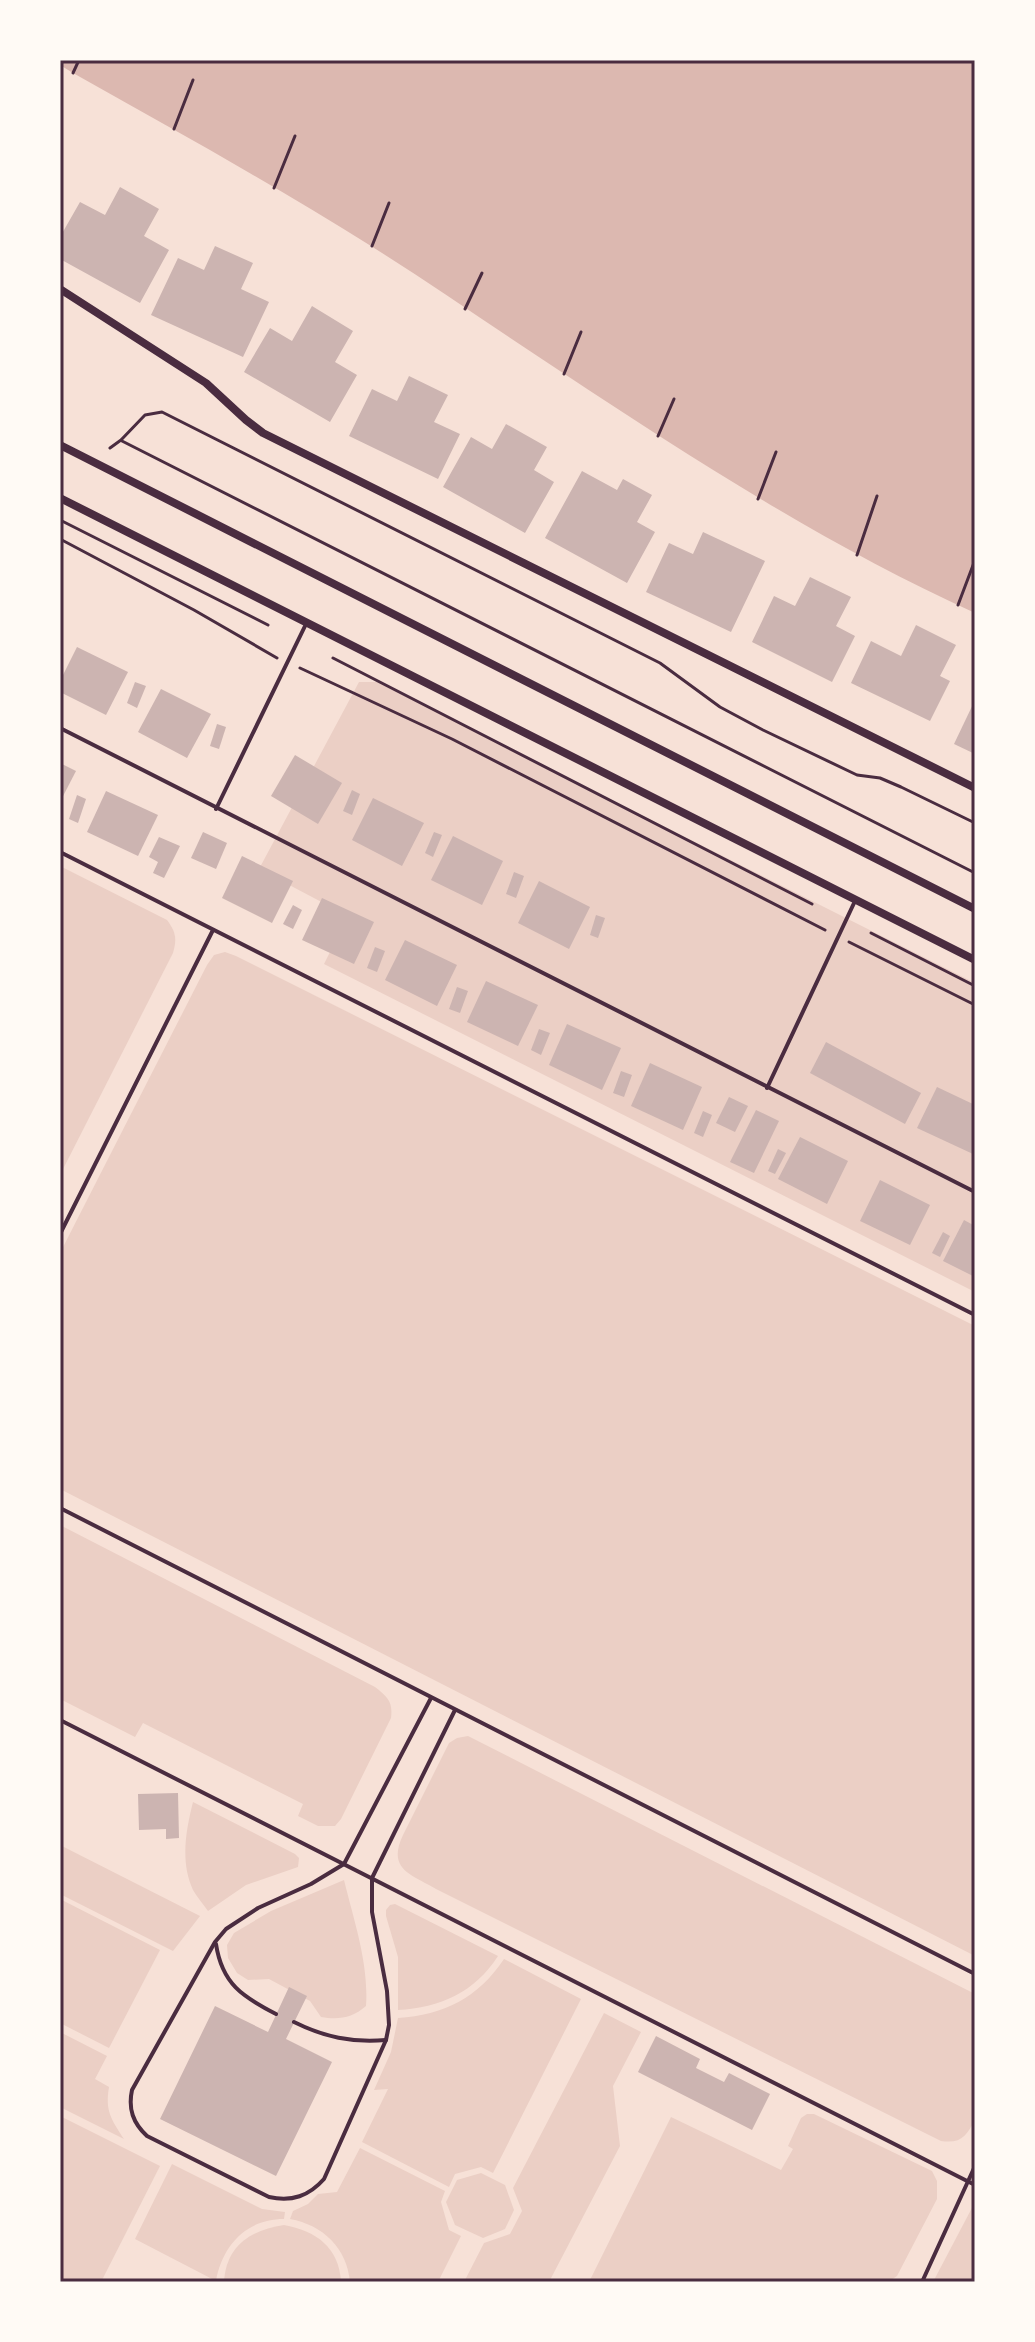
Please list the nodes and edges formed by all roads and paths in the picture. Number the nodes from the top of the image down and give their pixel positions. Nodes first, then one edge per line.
1 (79, 60) edge
2 (73, 73) dead end
3 (193, 80) dead end
4 (174, 129) dead end
5 (295, 136) dead end
6 (274, 188) dead end
7 (389, 203) dead end
8 (372, 246) dead end
9 (482, 273) dead end
10 (60, 289) edge
11 (465, 309) dead end
12 (581, 332) dead end
13 (564, 374) dead end
14 (674, 399) dead end
15 (658, 436) dead end
16 (121, 440) junction
17 (60, 445) edge
18 (110, 448) dead end
19 (776, 452) dead end
20 (877, 496) dead end
21 (60, 498) edge
22 (758, 499) dead end
23 (60, 520) edge
24 (60, 539) edge
25 (857, 555) dead end
26 (975, 560) edge
27 (958, 605) dead end
28 (306, 624) junction
29 (268, 625) dead end
30 (277, 658) dead end
31 (333, 658) dead end
32 (300, 668) dead end
33 (60, 728) edge
34 (975, 788) edge
35 (216, 809) junction
36 (975, 823) edge
37 (60, 852) edge
38 (975, 873) edge
39 (856, 899) junction
40 (812, 904) dead end
41 (975, 909) edge
42 (213, 930) junction
43 (825, 930) dead end
44 (871, 933) dead end
45 (845, 940) dead end
46 (975, 960) edge
47 (975, 986) edge
48 (975, 1005) edge
49 (767, 1088) junction
50 (975, 1192) edge
51 (60, 1234) edge
52 (975, 1315) edge
53 (60, 1508) edge
54 (431, 1698) junction
55 (455, 1710) junction
56 (60, 1720) edge
57 (344, 1864) junction
58 (372, 1878) junction
59 (215, 1942) junction
60 (975, 1974) edge
61 (276, 2014) dead end
62 (294, 2022) dead end
63 (386, 2040) junction
64 (975, 2166) edge
65 (967, 2181) junction
66 (975, 2185) edge
67 (922, 2282) edge

1 - 2 path
3 - 4 path
5 - 6 path
7 - 8 path
9 - 11 path
10 - 34 street
12 - 13 path
14 - 15 path
16 - 18 path
16 - 36 path
16 - 38 path
17 - 41 street
19 - 22 path
20 - 25 path
21 - 28 street
23 - 29 path
24 - 30 path
26 - 27 path
28 - 35 lane
28 - 39 street
31 - 40 path
32 - 43 path
33 - 35 lane
35 - 49 lane
37 - 42 lane
39 - 46 street
39 - 49 lane
42 - 51 lane
42 - 52 lane
44 - 47 path
45 - 48 path
49 - 50 lane
53 - 54 lane
54 - 55 lane
54 - 57 lane
55 - 58 lane
55 - 60 lane
56 - 57 lane
57 - 58 lane
57 - 59 lane
58 - 63 lane
58 - 65 lane
59 - 61 lane
59 - 63 lane
62 - 63 lane
64 - 65 lane
65 - 66 lane
65 - 67 lane

